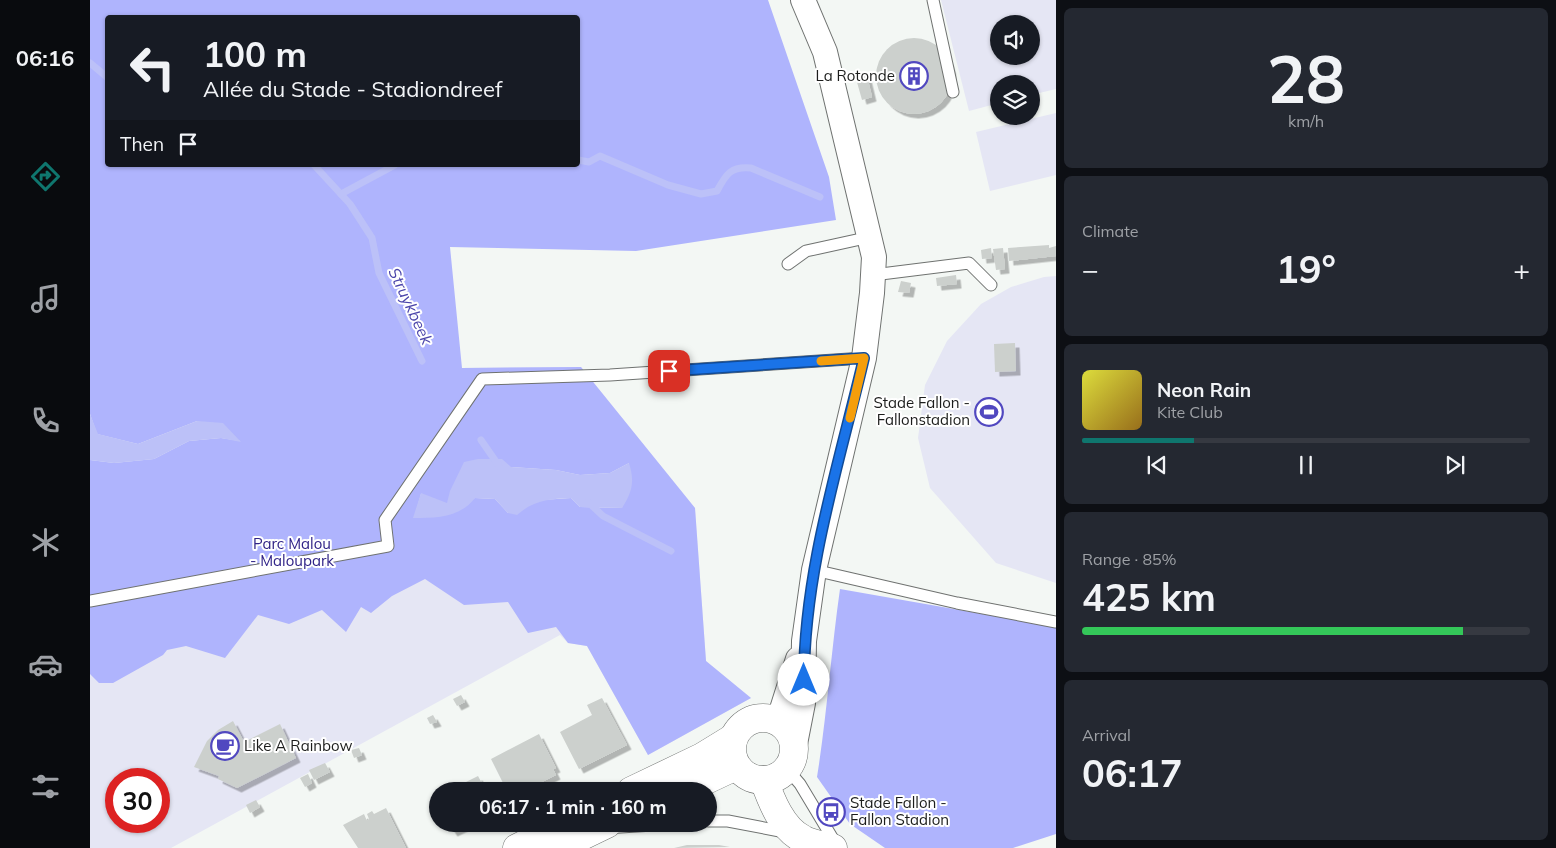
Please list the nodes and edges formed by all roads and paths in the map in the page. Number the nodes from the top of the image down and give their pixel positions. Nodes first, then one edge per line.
1 (803, 0) edge
2 (933, 0) edge
3 (953, 92) dead end
4 (870, 237) junction
5 (788, 264) dead end
6 (873, 274) junction
7 (991, 285) dead end
8 (864, 358) junction
9 (814, 570) junction
10 (90, 601) edge
11 (1056, 622) edge
12 (804, 641) junction
13 (778, 722) junction
14 (733, 738) junction
15 (736, 766) junction
16 (780, 769) junction
17 (650, 782) edge
18 (702, 782) edge
19 (717, 821) edge
20 (549, 832) edge
21 (589, 832) edge
22 (802, 839) junction
23 (517, 848) edge
24 (557, 848) edge
25 (833, 848) edge
26 (838, 848) edge

1 - 4 street
2 - 3 lane
4 - 5 lane
4 - 6 street
6 - 7 lane
6 - 8 street
8 - 9 street
8 - 10 lane
9 - 11 lane
9 - 12 street
12 - 13 street
12 - 16 street
13 - 14 street
13 - 16 street
14 - 15 street
14 - 17 street
15 - 16 street
15 - 18 street
16 - 22 street
16 - 26 street
19 - 22 lane
20 - 23 street
21 - 24 street
22 - 25 street

